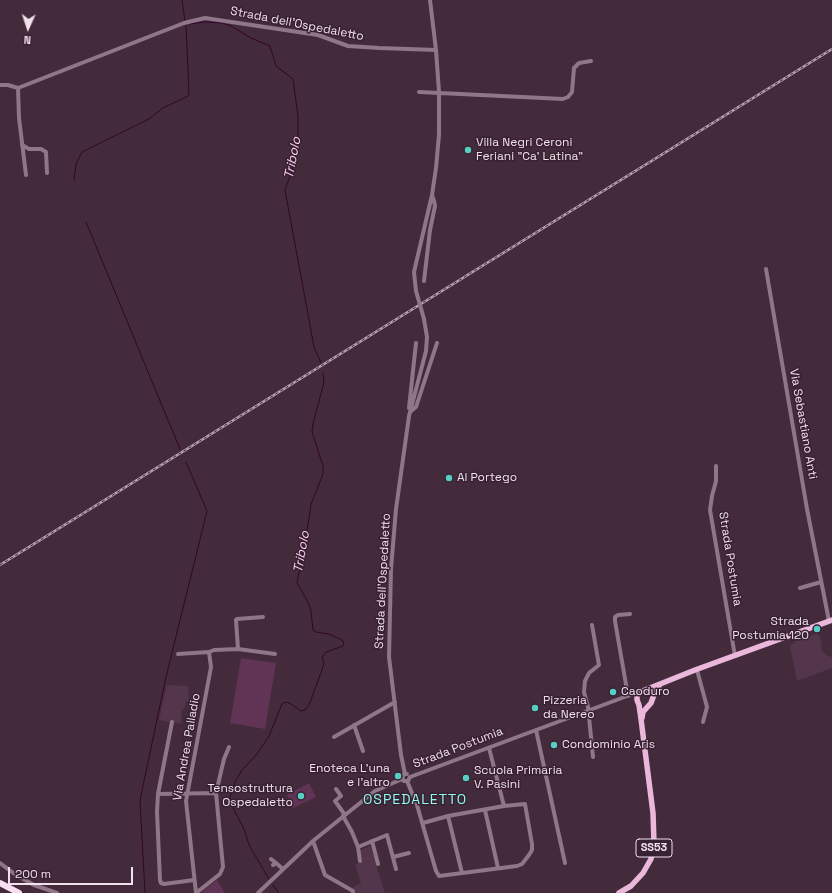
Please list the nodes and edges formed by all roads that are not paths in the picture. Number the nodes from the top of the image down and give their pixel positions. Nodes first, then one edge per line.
1 (430, 0) edge
2 (436, 50) junction
3 (592, 61) dead end
4 (0, 85) edge
5 (18, 88) junction
6 (419, 92) dead end
7 (439, 92) junction
8 (22, 145) junction
9 (47, 173) dead end
10 (26, 175) dead end
11 (432, 195) junction
12 (766, 269) dead end
13 (424, 281) dead end
14 (416, 343) dead end
15 (437, 343) dead end
16 (410, 411) junction
17 (716, 466) dead end
18 (821, 582) junction
19 (800, 588) dead end
20 (630, 614) dead end
21 (263, 617) dead end
22 (830, 620) edge
23 (592, 625) dead end
24 (238, 649) junction
25 (208, 652) junction
26 (178, 654) dead end
27 (275, 654) dead end
28 (735, 656) junction
29 (697, 670) junction
30 (661, 684) junction
31 (642, 691) junction
32 (627, 697) junction
33 (652, 699) junction
34 (395, 702) junction
35 (638, 702) junction
36 (648, 705) junction
37 (588, 710) junction
38 (642, 720) junction
39 (172, 722) dead end
40 (703, 722) dead end
41 (354, 725) junction
42 (536, 730) junction
43 (334, 737) dead end
44 (229, 746) dead end
45 (489, 748) junction
46 (363, 751) dead end
47 (593, 757) dead end
48 (405, 774) junction
49 (410, 777) junction
50 (402, 779) junction
51 (407, 782) junction
52 (336, 789) dead end
53 (187, 793) junction
54 (216, 793) junction
55 (158, 794) junction
56 (504, 806) junction
57 (485, 810) junction
58 (344, 816) junction
59 (448, 816) junction
60 (423, 823) junction
61 (313, 841) junction
62 (372, 841) junction
63 (358, 847) junction
64 (409, 853) dead end
65 (393, 857) junction
66 (271, 859) dead end
67 (360, 861) dead end
68 (0, 863) edge
69 (565, 863) dead end
70 (378, 864) dead end
71 (498, 868) junction
72 (283, 869) junction
73 (396, 869) dead end
74 (462, 873) junction
75 (194, 880) junction
76 (0, 883) edge
77 (19, 893) edge
78 (57, 893) edge
79 (196, 893) edge
80 (258, 893) edge
81 (353, 893) edge
82 (619, 893) edge

1 - 2 street, Strada dell'Ospedaletto
2 - 5 street, Strada dell'Ospedaletto
2 - 7 street, Strada dell'Ospedaletto
3 - 7 street
4 - 5 street
5 - 8 street
6 - 7 street
7 - 11 street, Strada dell'Ospedaletto
8 - 9 street
8 - 10 street
11 - 13 street, Strada dell'Ospedaletto
11 - 16 street, Strada dell'Ospedaletto, bridge
12 - 18 street, Via Sebastiano Anti
14 - 16 street, Strada dell'Ospedaletto
15 - 16 street, Strada dell'Ospedaletto
16 - 34 street, Strada dell'Ospedaletto
17 - 28 street, Strada Postumia
18 - 19 street
18 - 22 street, Via Sebastiano Anti
20 - 32 street
21 - 24 street
22 - 28 main road, Strada Postumia
23 - 37 street
24 - 25 street
24 - 27 street
25 - 26 street
25 - 53 street, Via Andrea Palladio
28 - 29 main road, Strada Postumia
29 - 30 main road, Strada Postumia
29 - 40 street
30 - 31 main road, Strada Postumia
30 - 33 main road
31 - 32 street, Strada Postumia
31 - 33 main road
31 - 35 main road
32 - 35 street
32 - 37 street, Strada Postumia
33 - 36 main road
34 - 41 street
34 - 48 street, Strada dell'Ospedaletto
35 - 36 main road
35 - 38 main road, SS53
36 - 38 main road, SS53
37 - 42 street, Strada Postumia
37 - 47 street
38 - 82 main road, SS53
39 - 55 street
41 - 43 street
41 - 46 street
42 - 45 street, Strada Postumia
42 - 69 street
44 - 54 street
45 - 49 street, Strada Postumia
45 - 56 street
48 - 49 street, Strada Postumia
48 - 50 street, Strada Postumia
49 - 51 street, Strada Postumia
50 - 51 street, Strada Postumia
50 - 58 street, Strada Postumia
51 - 60 street
52 - 58 street
53 - 54 street
53 - 55 street
53 - 75 street, Via Andrea Palladio
54 - 79 street
55 - 75 street
56 - 57 street
56 - 71 street
57 - 59 street
57 - 71 street
58 - 61 street, Strada Postumia
58 - 63 street
59 - 60 street
59 - 74 street
60 - 74 street
61 - 72 street, Strada Postumia
61 - 81 street
62 - 63 street
62 - 65 street
62 - 70 street
63 - 67 street
64 - 65 street
65 - 73 street
66 - 72 street
68 - 78 street
71 - 74 street
72 - 80 street, Strada Postumia
75 - 79 street, Via Andrea Palladio
76 - 77 highway

